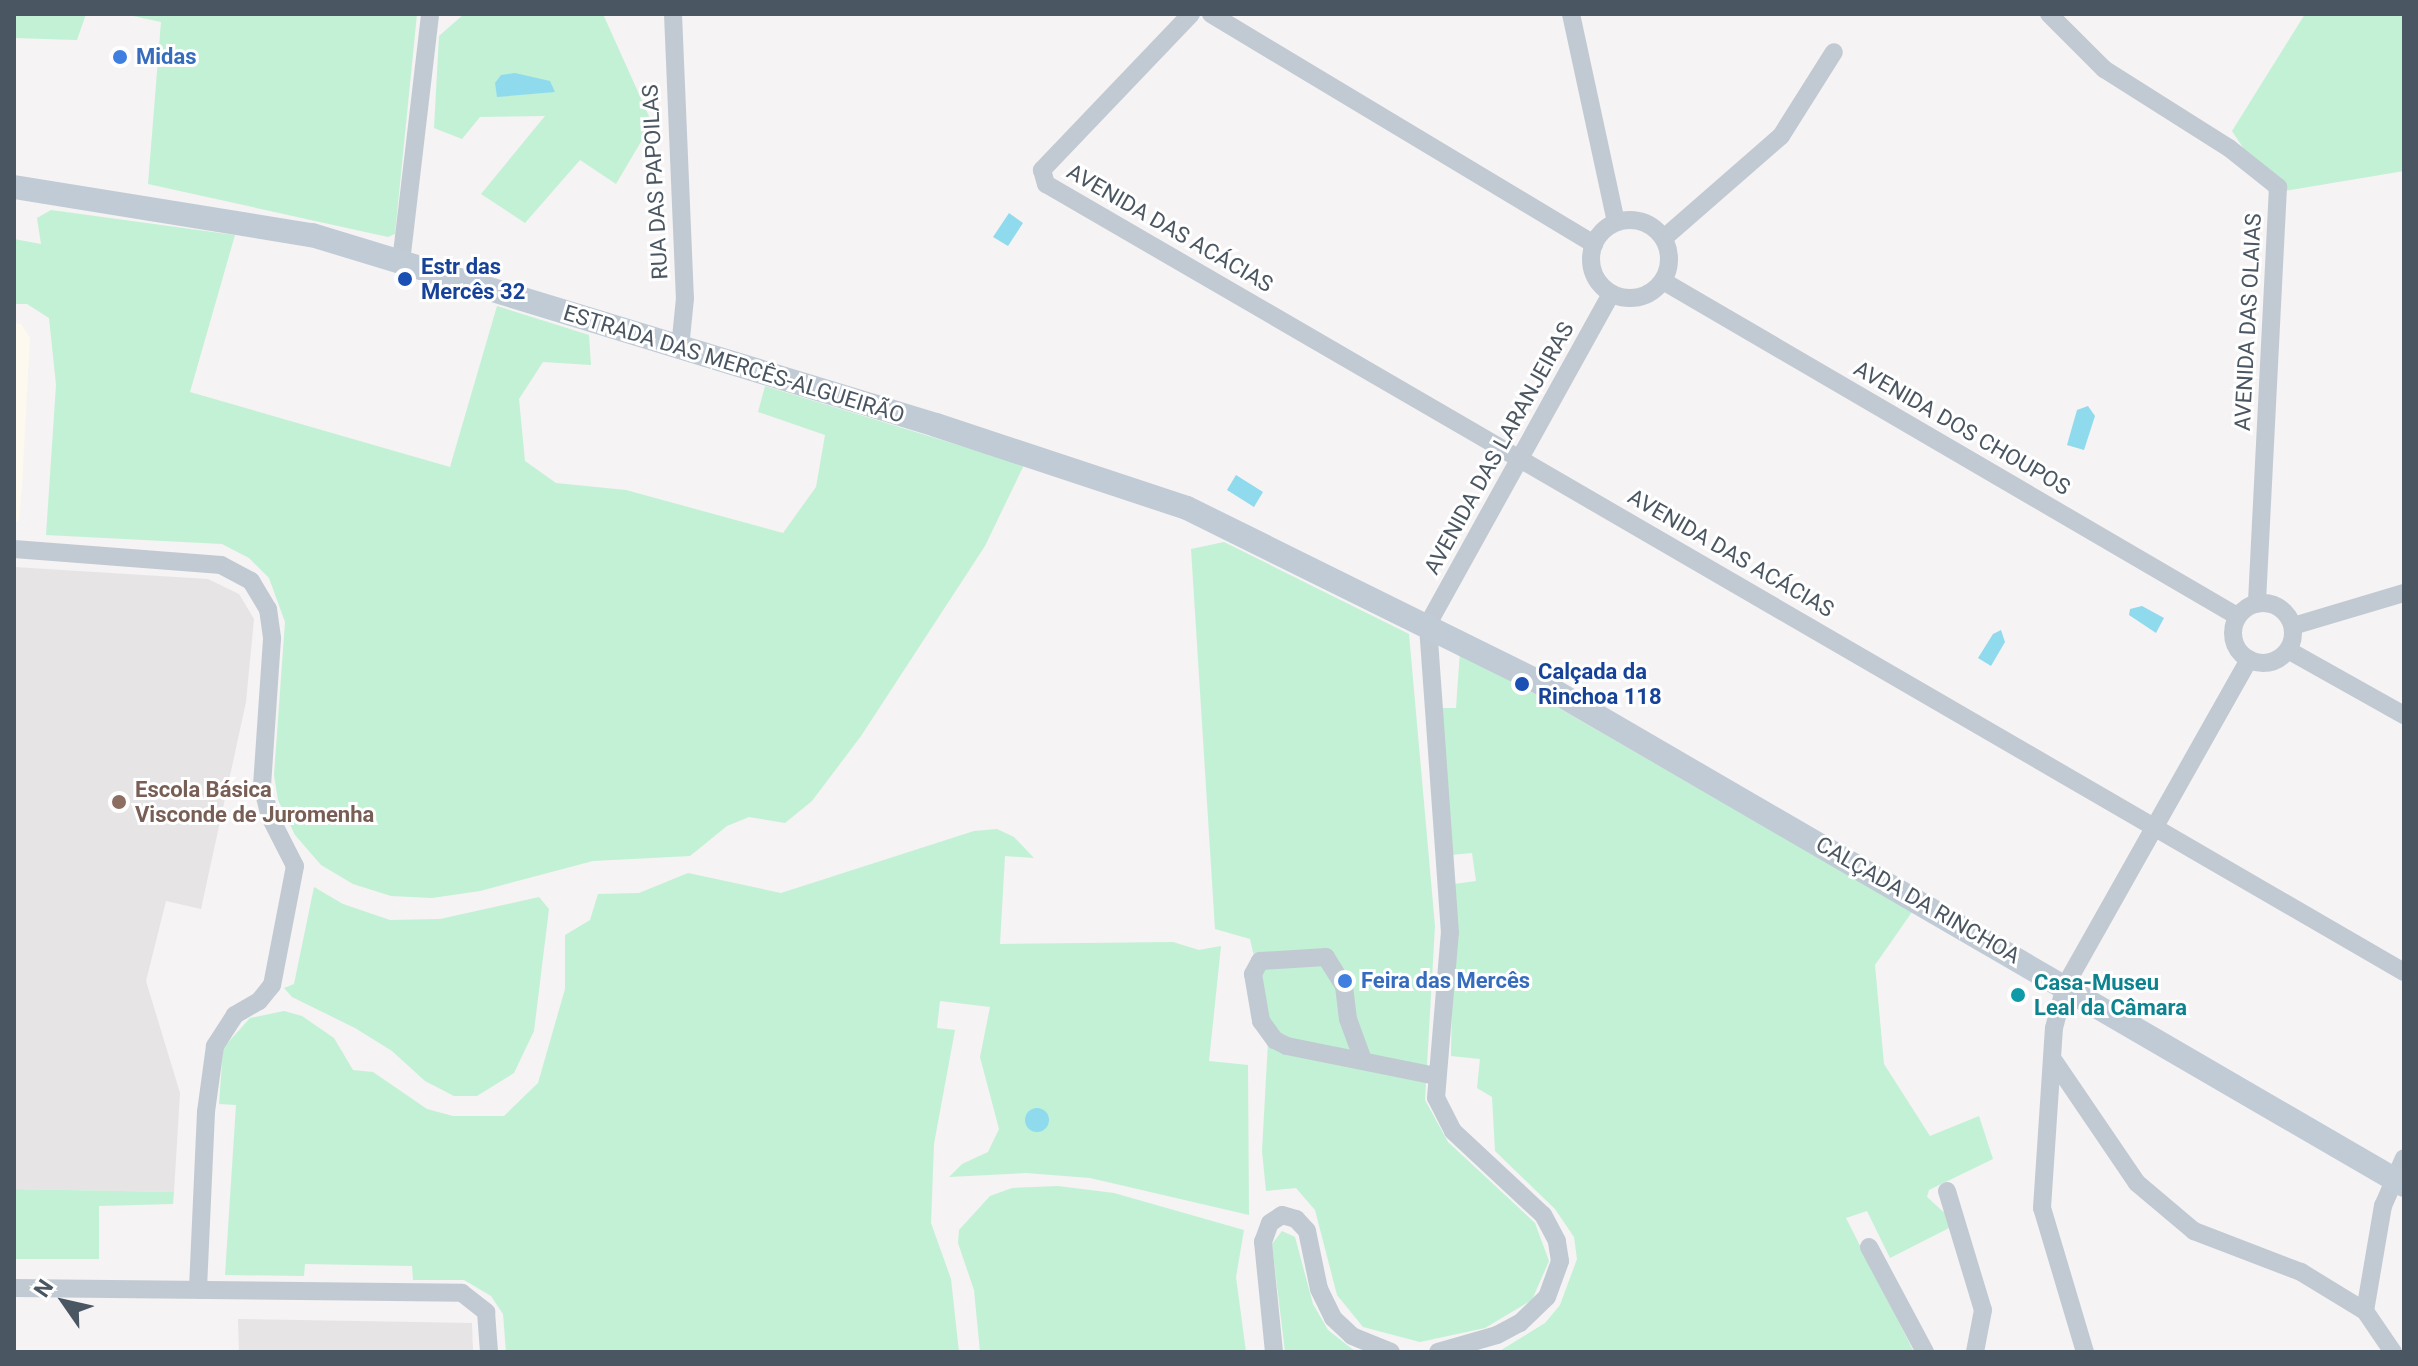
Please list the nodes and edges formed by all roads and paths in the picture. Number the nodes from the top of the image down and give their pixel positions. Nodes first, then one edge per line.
1 (430, 14) edge
2 (673, 14) edge
3 (1191, 14) edge
4 (1211, 14) edge
5 (1571, 14) edge
6 (2049, 14) edge
7 (1834, 52) dead end
8 (14, 187) edge
9 (1616, 222) junction
10 (1664, 238) junction
11 (1594, 244) junction
12 (401, 262) junction
13 (1663, 281) junction
14 (1611, 294) junction
15 (680, 348) junction
16 (1521, 458) junction
17 (14, 549) edge
18 (2404, 593) edge
19 (2257, 603) junction
20 (2237, 616) junction
21 (1428, 624) junction
22 (2293, 626) junction
23 (2288, 650) junction
24 (2249, 659) junction
25 (2404, 715) edge
26 (2153, 827) junction
27 (2404, 972) edge
28 (2065, 986) junction
29 (2052, 1058) junction
30 (1363, 1060) junction
31 (1436, 1076) junction
32 (2400, 1174) edge
33 (1947, 1191) dead end
34 (1869, 1247) dead end
35 (14, 1288) edge
36 (198, 1290) junction
37 (2365, 1311) junction
38 (489, 1352) edge
39 (1274, 1352) edge
40 (1391, 1352) edge
41 (1438, 1352) edge
42 (1925, 1352) edge
43 (1975, 1352) edge
44 (2085, 1352) edge
45 (2393, 1352) edge

1 - 12 street
2 - 15 street, RUA DAS PAPOILAS
3 - 16 street, AVENIDA DAS ACÁCIAS
4 - 11 street
5 - 9 street
6 - 19 street, AVENIDA DAS OLAIAS
7 - 10 street
8 - 12 street, ESTRADA DAS MERCÊS-ALGUEIRÃO
9 - 10 street
9 - 11 street
10 - 13 street
11 - 14 street
12 - 15 street, ESTRADA DAS MERCÊS-ALGUEIRÃO
13 - 14 street
13 - 20 street, AVENIDA DOS CHOUPOS
14 - 16 street, AVENIDA DAS LARANJEIRAS
15 - 21 street, ESTRADA DAS MERCÊS-ALGUEIRÃO
16 - 21 street, AVENIDA DAS LARANJEIRAS
16 - 26 street, AVENIDA DAS ACÁCIAS
17 - 36 street
18 - 22 street
19 - 20 street
19 - 22 street
20 - 24 street
21 - 28 street, CALÇADA DA RINCHOA
21 - 31 street
22 - 23 street
23 - 24 street
23 - 25 street
24 - 26 street
26 - 27 street, AVENIDA DAS ACÁCIAS
26 - 28 street
28 - 29 street
28 - 32 street, CALÇADA DA RINCHOA
29 - 37 street
29 - 44 street
30 - 30 street
30 - 31 street
31 - 41 street
32 - 37 street
33 - 43 street
34 - 42 street
35 - 36 street
36 - 38 street
37 - 45 street
39 - 40 street

